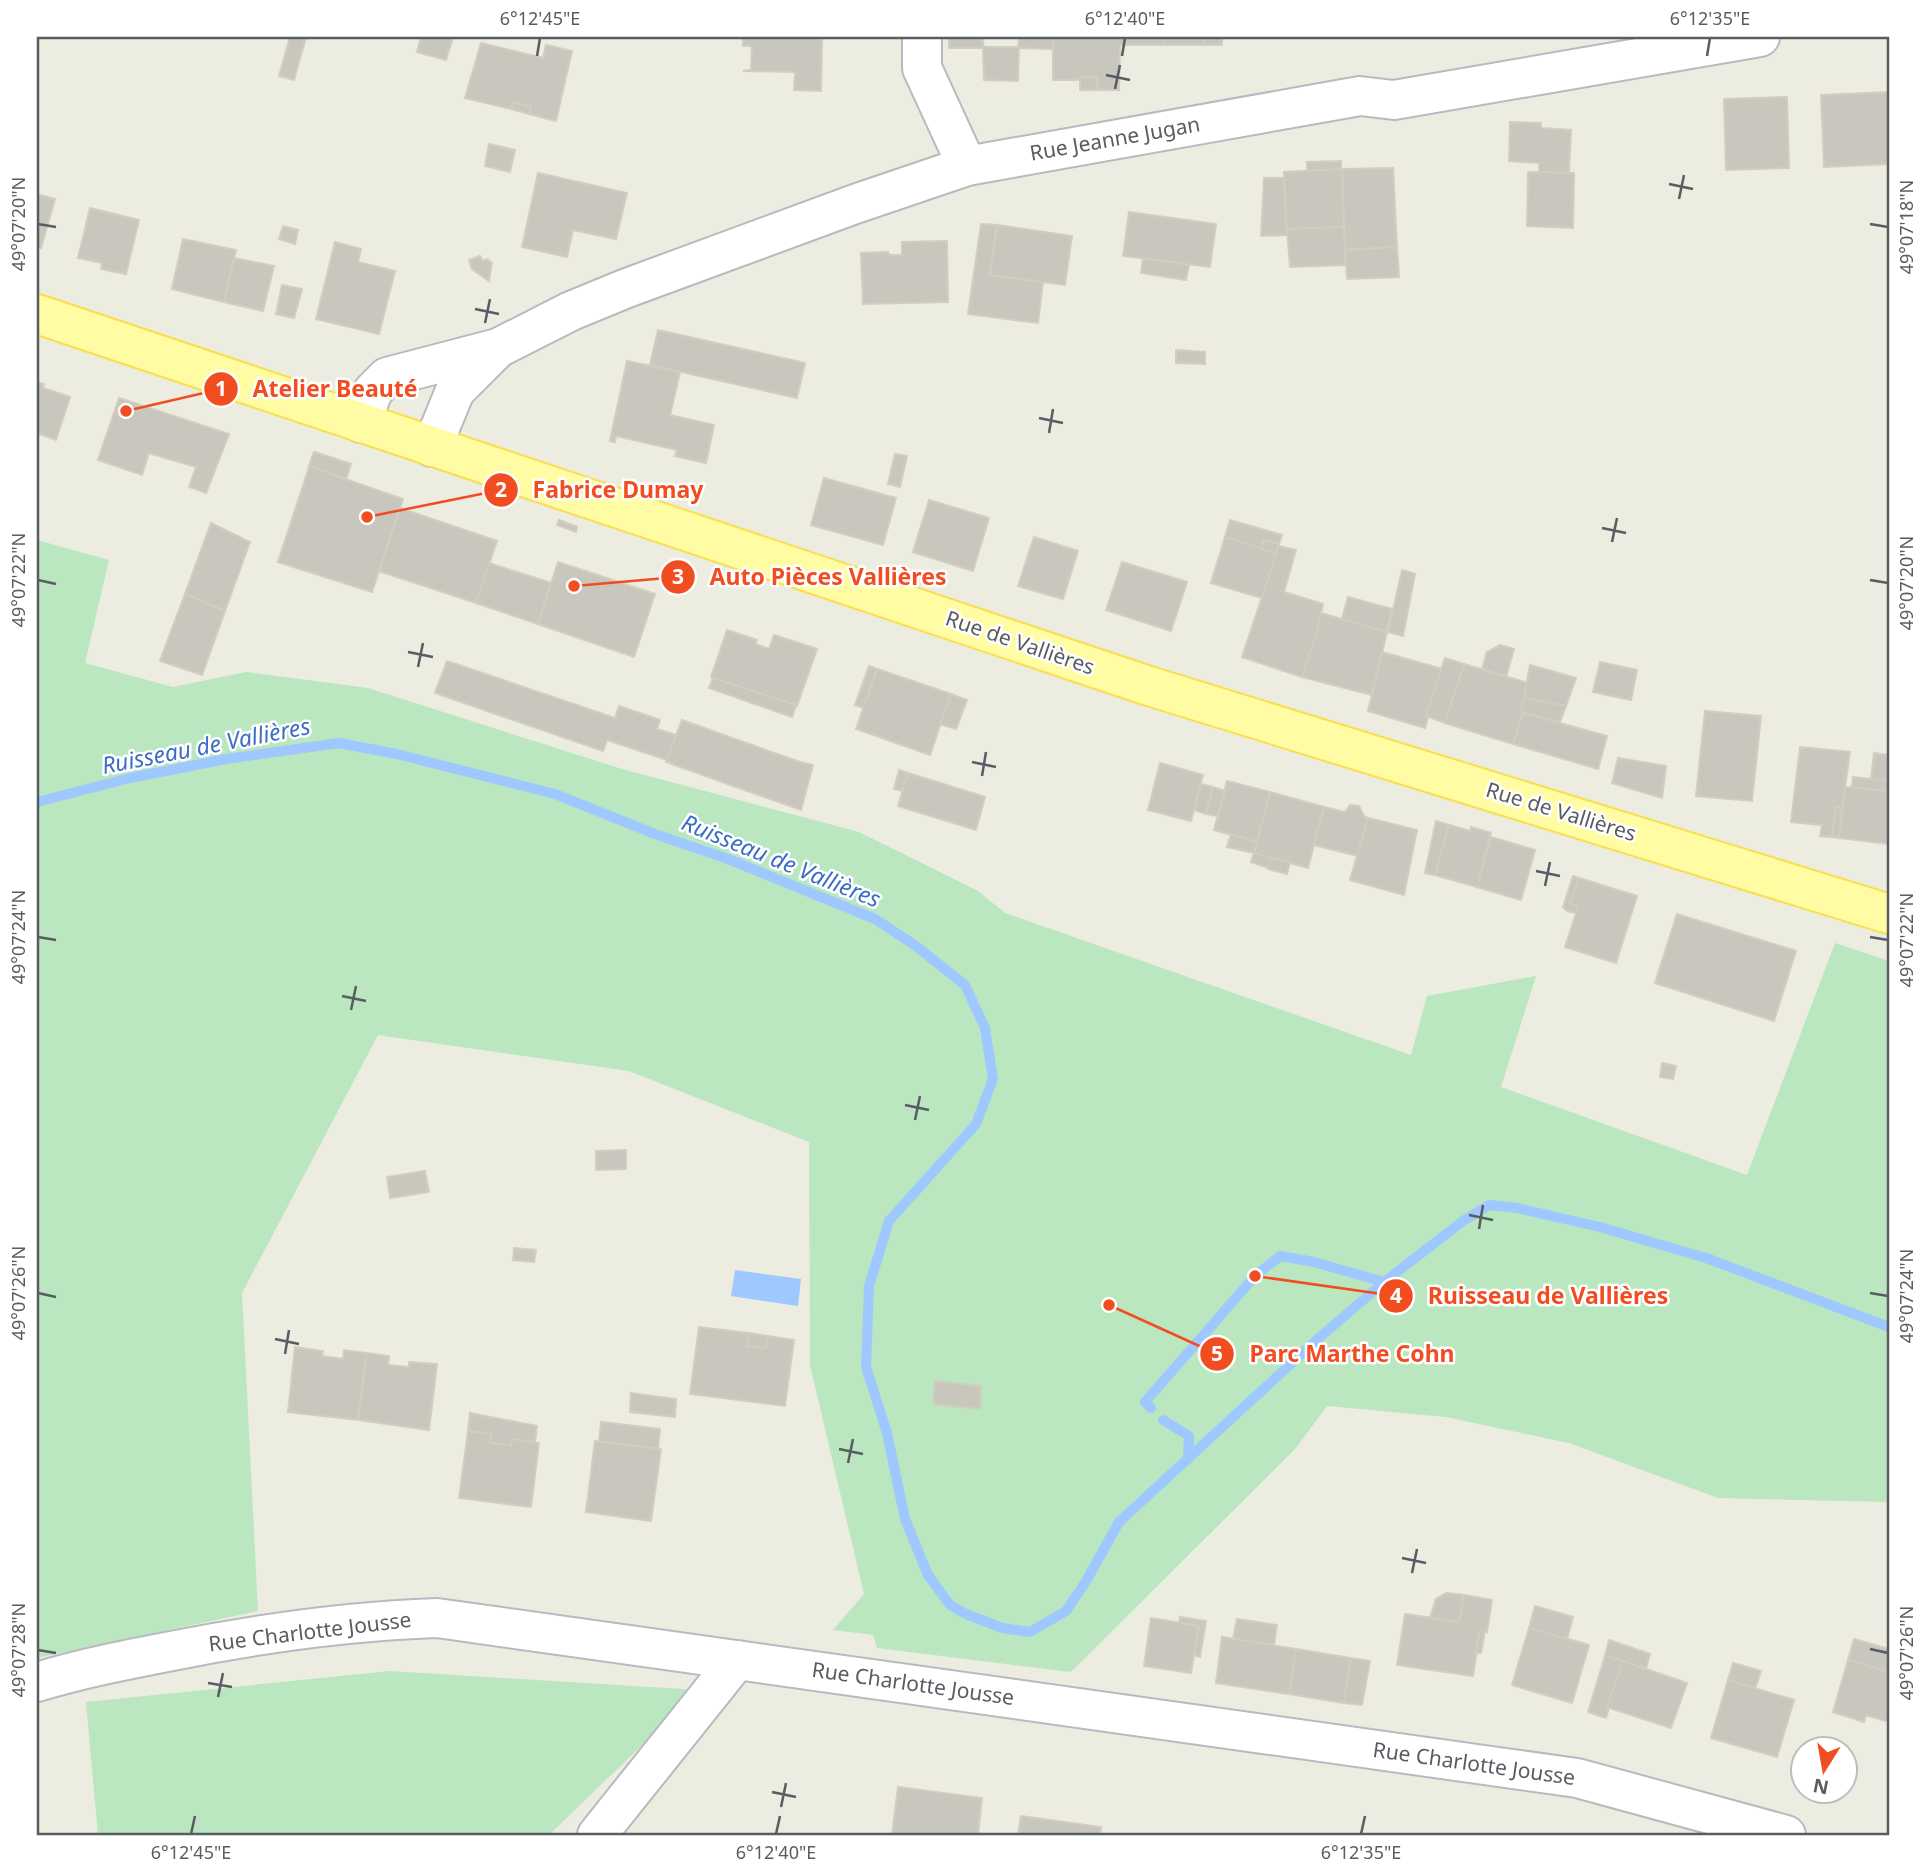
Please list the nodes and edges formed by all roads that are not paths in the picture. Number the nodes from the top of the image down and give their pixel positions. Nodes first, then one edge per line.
1 (922, 37) edge
2 (1760, 37) edge
3 (967, 166) junction
4 (37, 314) edge
5 (498, 348) junction
6 (361, 423) junction
7 (432, 447) junction
8 (1889, 914) edge
9 (737, 1660) junction
10 (37, 1682) edge
11 (597, 1835) edge
12 (1786, 1835) edge

1 - 3 street
2 - 3 street, Rue Jeanne Jugan
3 - 5 street, Rue Jeanne Jugan
4 - 6 main road, Rue de Vallières
5 - 6 street, Rue Jeanne Jugan
5 - 7 street, Rue Jeanne Jugan
6 - 7 main road, Rue de Vallières
7 - 8 main road, Rue de Vallières
9 - 10 street, Rue Charlotte Jousse
9 - 11 street
9 - 12 street, Rue Charlotte Jousse

